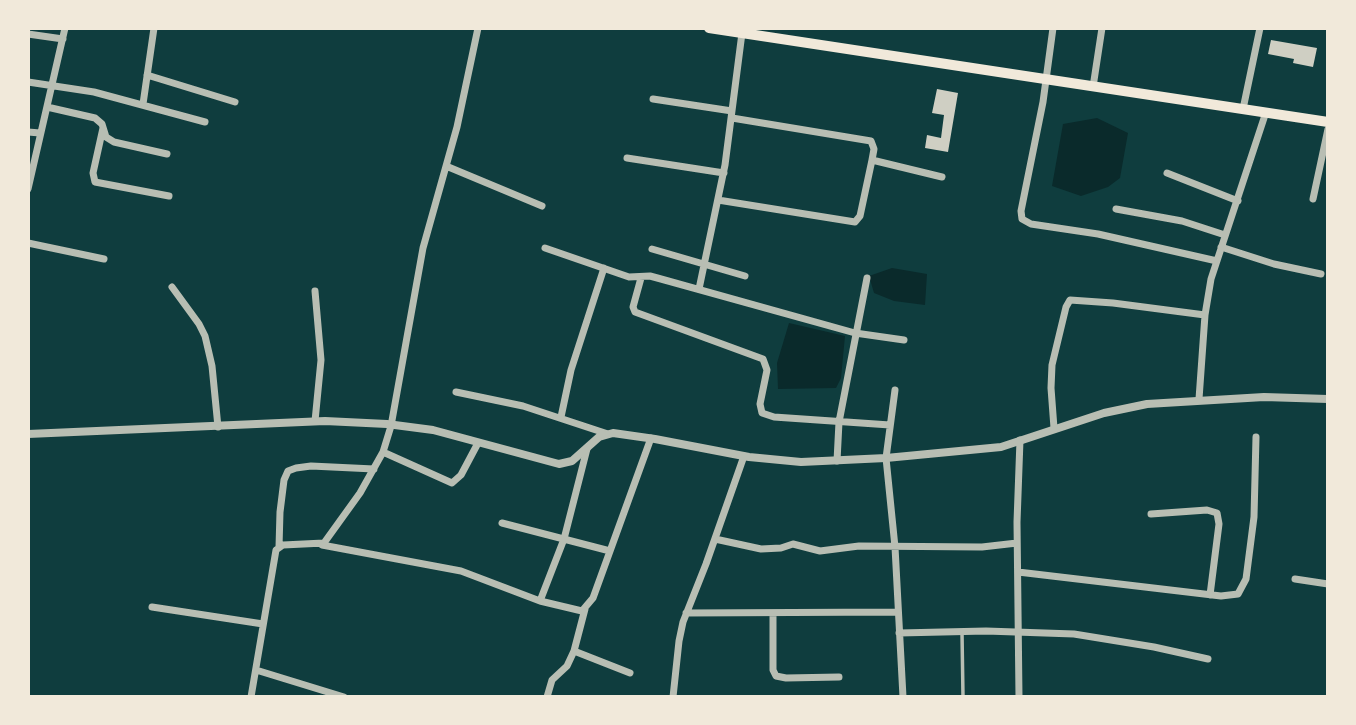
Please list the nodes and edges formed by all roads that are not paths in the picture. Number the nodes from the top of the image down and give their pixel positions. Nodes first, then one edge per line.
1 (65, 28) edge
2 (154, 28) edge
3 (478, 28) edge
4 (709, 28) edge
5 (1053, 28) edge
6 (1102, 28) edge
7 (1260, 28) edge
8 (742, 33) junction
9 (28, 34) edge
10 (63, 39) junction
11 (147, 75) junction
12 (1046, 80) junction
13 (28, 82) edge
14 (53, 84) junction
15 (1093, 87) junction
16 (653, 99) dead end
17 (235, 102) dead end
18 (143, 104) junction
19 (47, 107) junction
20 (1243, 109) junction
21 (1266, 112) junction
22 (732, 115) junction
23 (205, 122) dead end
24 (1328, 122) edge
25 (103, 127) junction
26 (1328, 129) edge
27 (28, 131) edge
28 (40, 133) junction
29 (167, 154) dead end
30 (627, 159) dead end
31 (872, 160) junction
32 (446, 166) junction
33 (724, 173) junction
34 (1167, 173) dead end
35 (942, 177) dead end
36 (28, 190) edge
37 (169, 196) dead end
38 (1312, 199) dead end
39 (718, 200) junction
40 (1238, 201) junction
41 (542, 205) dead end
42 (1116, 209) dead end
43 (1225, 235) junction
44 (28, 243) edge
45 (1221, 247) junction
46 (545, 248) dead end
47 (652, 249) dead end
48 (104, 259) dead end
49 (1217, 261) junction
50 (704, 264) junction
51 (604, 268) junction
52 (1321, 274) dead end
53 (745, 276) dead end
54 (641, 278) junction
55 (867, 278) dead end
56 (172, 287) dead end
57 (699, 289) junction
58 (315, 291) dead end
59 (1205, 315) junction
60 (855, 333) junction
61 (904, 340) dead end
62 (895, 390) dead end
63 (456, 392) dead end
64 (1328, 399) edge
65 (1199, 400) junction
66 (561, 417) junction
67 (315, 421) junction
68 (839, 422) junction
69 (890, 425) junction
70 (391, 426) junction
71 (218, 427) junction
72 (1054, 429) junction
73 (28, 434) edge
74 (608, 434) junction
75 (1256, 437) dead end
76 (651, 438) junction
77 (1020, 440) junction
78 (478, 443) junction
79 (587, 449) junction
80 (383, 452) junction
81 (744, 456) junction
82 (886, 458) junction
83 (837, 461) junction
84 (374, 469) junction
85 (1151, 513) dead end
86 (502, 523) dead end
87 (564, 539) junction
88 (715, 539) junction
89 (1017, 543) junction
90 (320, 544) junction
91 (279, 547) junction
92 (895, 547) junction
93 (610, 551) junction
94 (1018, 572) junction
95 (1295, 579) dead end
96 (1328, 584) edge
97 (1210, 595) junction
98 (540, 601) junction
99 (152, 607) dead end
100 (585, 610) junction
101 (898, 612) junction
102 (686, 613) junction
103 (773, 614) junction
104 (263, 624) junction
105 (1019, 631) junction
106 (962, 632) junction
107 (899, 633) junction
108 (574, 651) junction
109 (1208, 659) dead end
110 (256, 670) junction
111 (630, 673) dead end
112 (839, 677) dead end
113 (251, 697) edge
114 (344, 697) edge
115 (547, 697) edge
116 (673, 697) edge
117 (903, 697) edge
118 (963, 697) edge
119 (1019, 697) edge

1 - 10 street
2 - 11 street
3 - 32 street
4 - 8 main road
5 - 12 street
6 - 15 street
7 - 20 street
8 - 12 main road
8 - 22 street
9 - 10 street
10 - 14 street
11 - 17 street
11 - 18 street
12 - 15 main road
12 - 49 street
13 - 14 street
14 - 18 street
14 - 19 street
15 - 20 main road
16 - 22 street
18 - 23 street
19 - 25 street
19 - 28 street
20 - 21 main road
21 - 24 main road
21 - 40 street
22 - 31 street
22 - 33 street
25 - 29 street
25 - 37 street
26 - 38 street
27 - 28 street
28 - 36 street
30 - 33 street
31 - 35 street
31 - 39 street
32 - 41 street
32 - 70 street
33 - 39 street
34 - 40 street
39 - 50 street
40 - 43 street
42 - 43 street
43 - 45 street
44 - 48 street
45 - 49 street
45 - 52 street
46 - 51 street
47 - 50 street
49 - 59 street
50 - 53 street
50 - 57 street
51 - 54 street
51 - 66 street
54 - 57 street
54 - 68 street
55 - 60 street
56 - 71 street
57 - 60 street
58 - 67 street
59 - 65 street
59 - 72 street
60 - 61 street
60 - 68 street
62 - 69 street
63 - 66 street
64 - 65 street
65 - 72 street
66 - 74 street
67 - 70 street
67 - 71 street
68 - 69 street
68 - 83 street
69 - 82 street
70 - 78 street
70 - 80 street
71 - 73 street
72 - 77 street
74 - 76 street
74 - 79 street
75 - 97 street
76 - 81 street
76 - 93 street
77 - 82 street
77 - 89 street
78 - 79 street
78 - 80 street
79 - 87 street
80 - 84 street
81 - 83 street
81 - 88 street
82 - 83 street
82 - 92 street
84 - 90 street
84 - 91 street
85 - 97 street
86 - 87 street
87 - 93 street
87 - 98 street
88 - 92 street
88 - 102 street
89 - 92 street
89 - 94 street
90 - 91 street
90 - 98 street
91 - 104 street
92 - 101 street
93 - 100 street
94 - 97 street
94 - 105 street
95 - 96 street
98 - 100 street
99 - 104 street
100 - 108 street
101 - 103 street
101 - 107 street
102 - 103 street
102 - 116 street
103 - 112 street
104 - 110 street
105 - 106 street
105 - 109 street
105 - 119 street
106 - 107 street
106 - 118 lane
107 - 117 street
108 - 111 street
108 - 115 street
110 - 113 street
110 - 114 street

